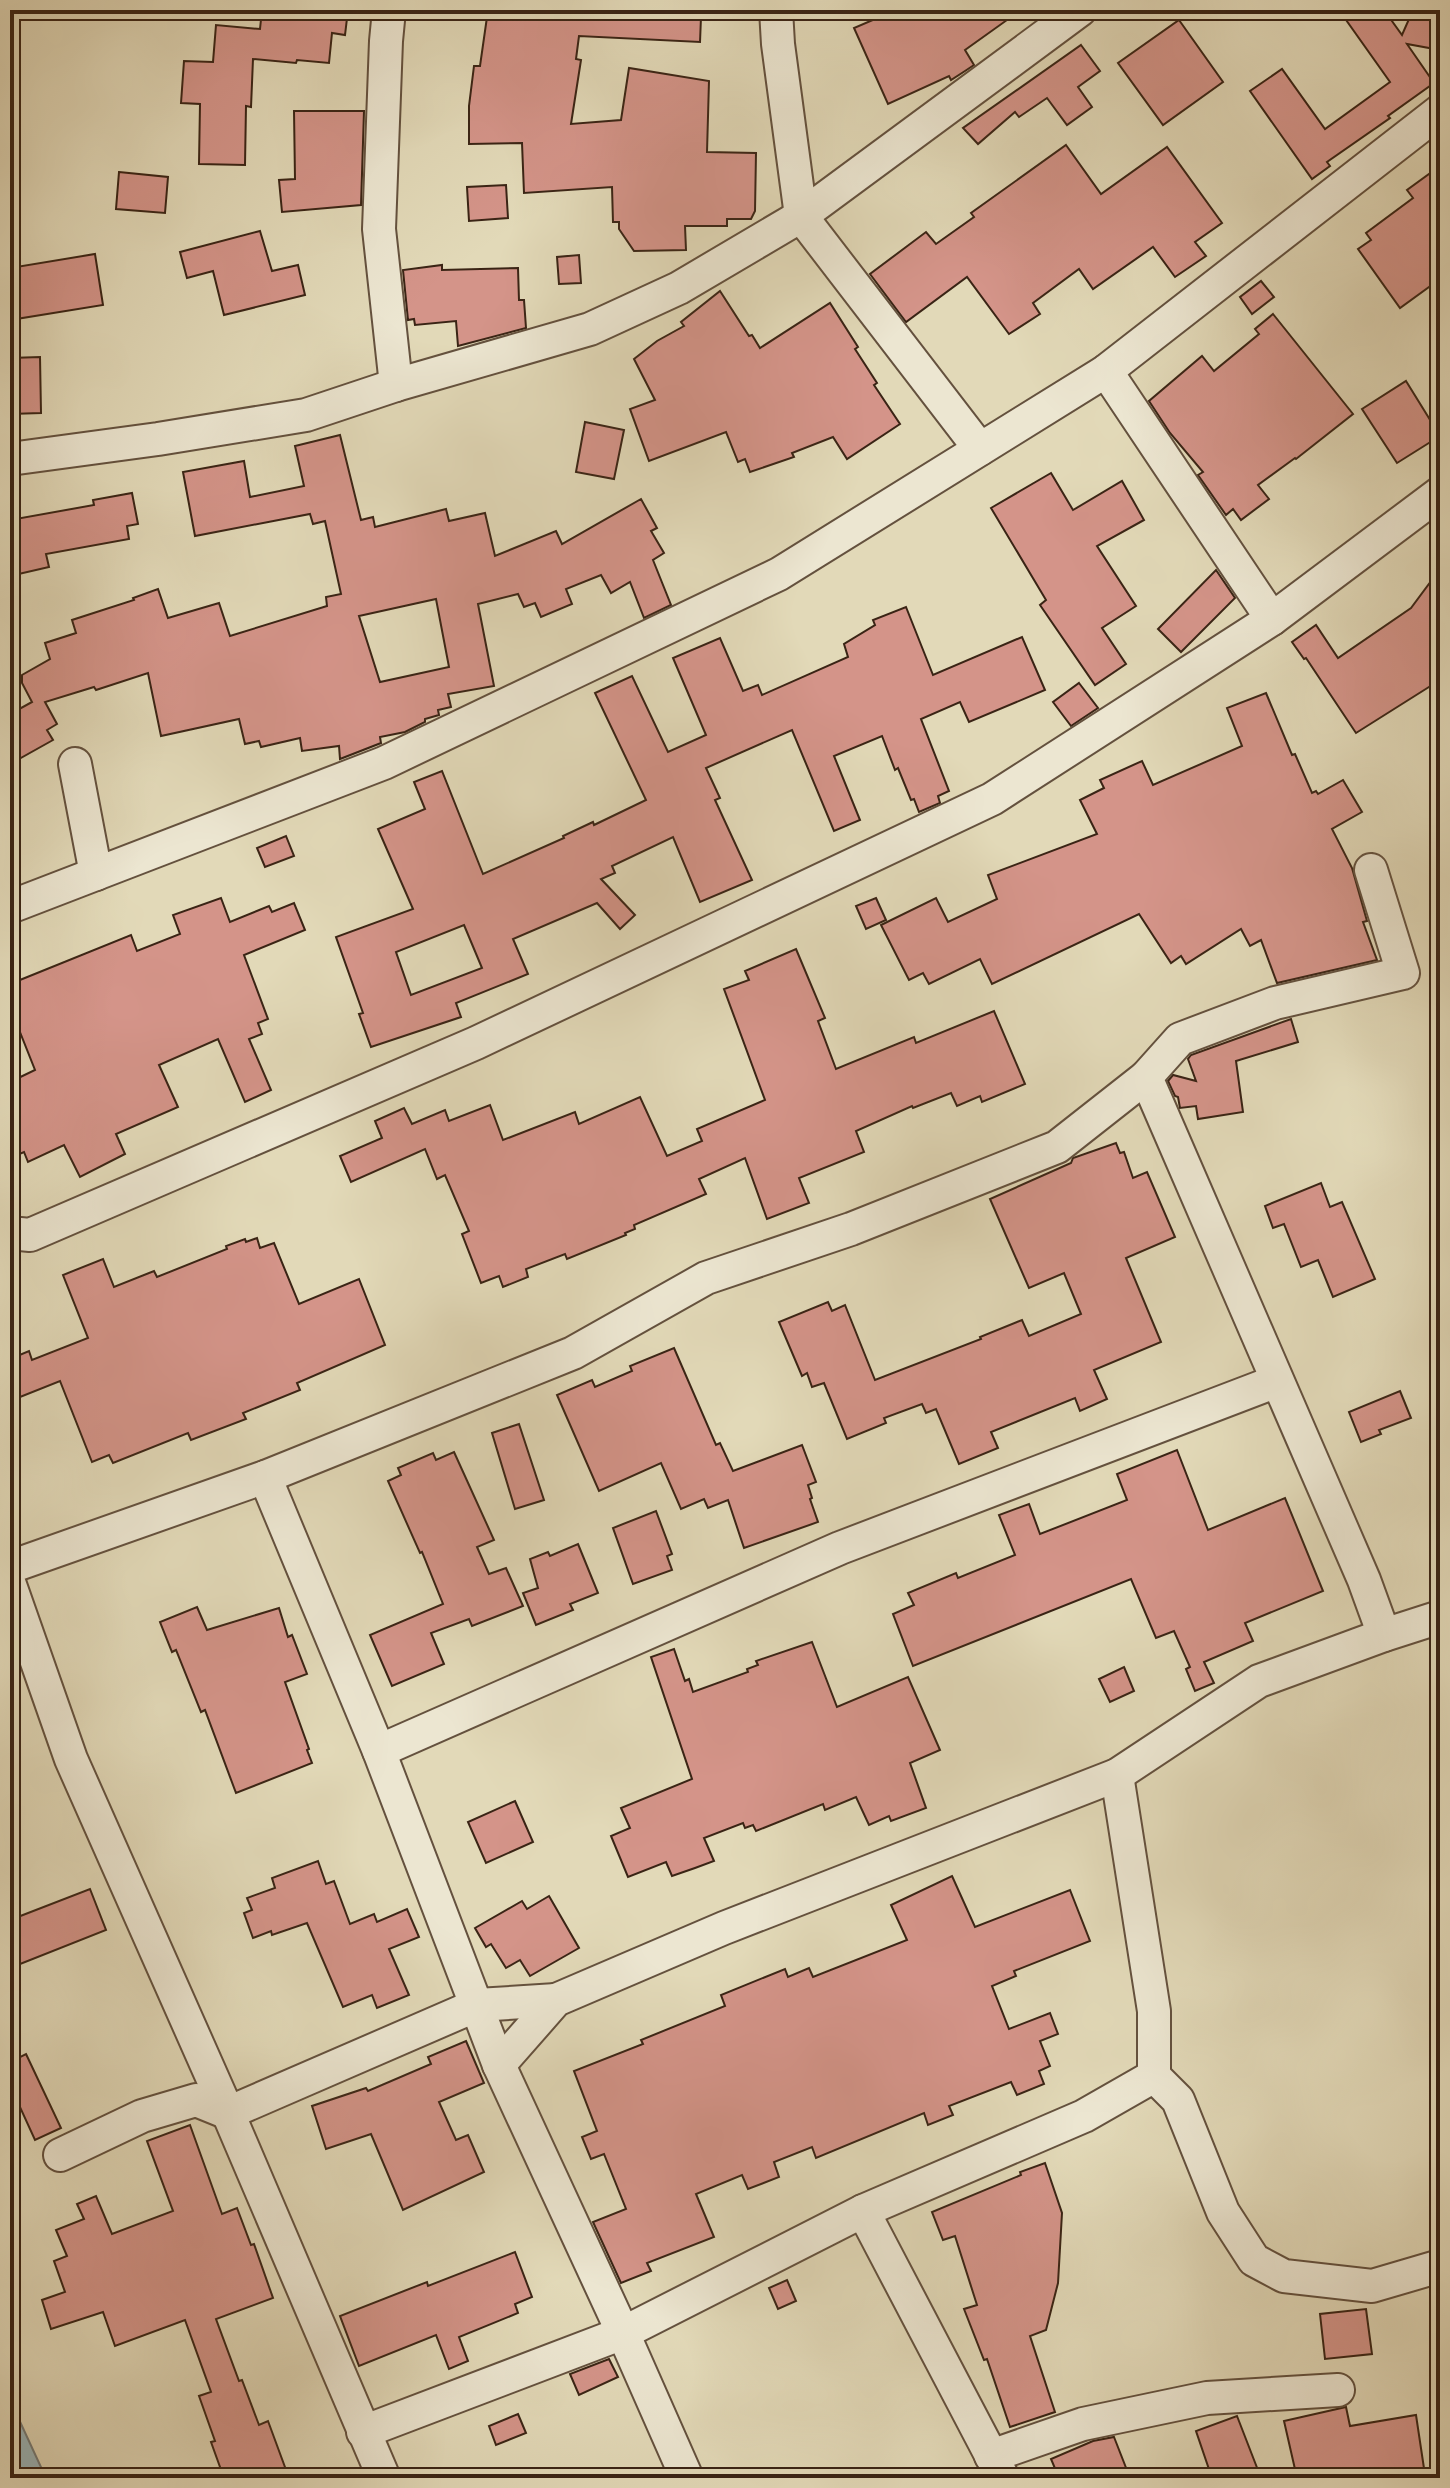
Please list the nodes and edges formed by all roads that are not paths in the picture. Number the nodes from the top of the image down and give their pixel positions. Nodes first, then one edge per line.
1 (389, 10) edge
2 (776, 10) edge
3 (1080, 10) edge
4 (1440, 111) edge
5 (801, 216) junction
6 (1106, 371) junction
7 (396, 385) junction
8 (980, 449) junction
9 (10, 459) edge
10 (1440, 493) edge
11 (1272, 619) junction
12 (75, 764) dead end
13 (1371, 870) dead end
14 (96, 874) junction
15 (10, 907) edge
16 (1146, 1077) junction
17 (10, 1233) edge
18 (1277, 1381) junction
19 (265, 1477) junction
20 (10, 1567) edge
21 (1364, 1580) junction
22 (10, 1585) edge
23 (1431, 1621) edge
24 (1384, 1635) junction
25 (379, 1751) junction
26 (1117, 1775) junction
27 (556, 2000) junction
28 (477, 2005) junction
29 (499, 2065) junction
30 (1154, 2076) junction
31 (228, 2113) junction
32 (60, 2155) dead end
33 (863, 2211) junction
34 (1440, 2266) edge
35 (623, 2333) junction
36 (1338, 2390) dead end
37 (363, 2432) junction
38 (997, 2467) edge
39 (384, 2478) edge
40 (687, 2478) edge

1 - 7 street
2 - 5 street
3 - 5 street
4 - 6 street
5 - 7 street
5 - 8 street
6 - 8 street
6 - 11 street
7 - 9 street
8 - 14 street
10 - 11 street
11 - 17 street
12 - 14 street
13 - 16 street
14 - 15 street
16 - 18 street
16 - 19 street
18 - 21 street
18 - 25 street
19 - 20 street
19 - 25 street
21 - 23 street
21 - 24 street
22 - 31 street
23 - 24 street
24 - 26 street
25 - 28 street
26 - 27 street
26 - 30 street
27 - 28 street
27 - 29 street
28 - 29 street
28 - 31 street
29 - 35 street
30 - 33 street
30 - 34 street
31 - 32 street
31 - 37 street
33 - 35 street
33 - 38 street
35 - 37 street
35 - 40 street
36 - 38 street
37 - 39 street

